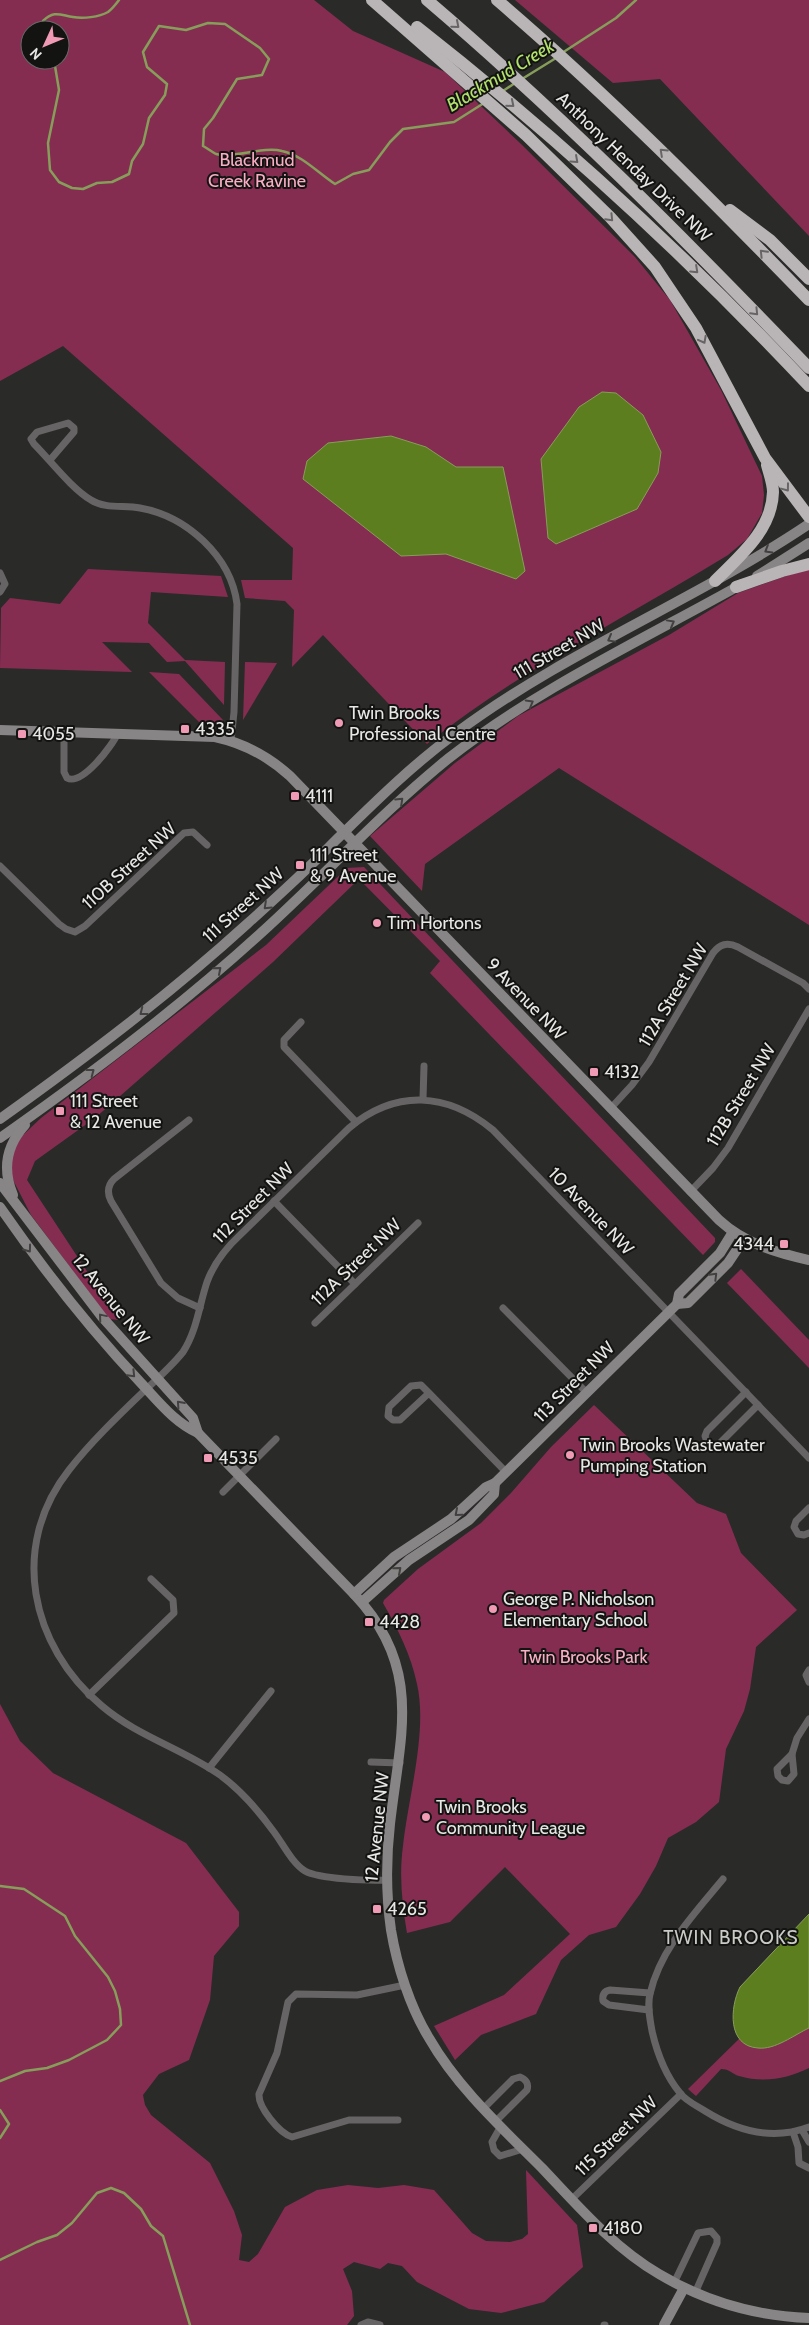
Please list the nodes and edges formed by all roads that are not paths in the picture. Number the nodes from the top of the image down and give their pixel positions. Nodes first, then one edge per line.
1 (372, 0) edge
2 (380, 0) edge
3 (427, 0) edge
4 (497, 0) edge
5 (456, 64) junction
6 (698, 186) junction
7 (809, 279) edge
8 (809, 300) edge
9 (809, 368) edge
10 (809, 386) edge
11 (765, 458) junction
12 (50, 460) junction
13 (809, 518) edge
14 (809, 524) edge
15 (809, 544) edge
16 (809, 564) edge
17 (0, 572) edge
18 (715, 581) junction
19 (736, 587) junction
20 (0, 592) edge
21 (0, 730) edge
22 (64, 732) junction
23 (118, 733) junction
24 (231, 741) junction
25 (344, 832) junction
26 (356, 844) junction
27 (207, 845) dead end
28 (0, 866) edge
29 (809, 989) edge
30 (809, 1009) edge
31 (301, 1022) dead end
32 (424, 1066) dead end
33 (423, 1099) junction
34 (27, 1100) junction
35 (0, 1109) edge
36 (610, 1109) junction
37 (38, 1111) junction
38 (0, 1119) edge
39 (189, 1120) dead end
40 (356, 1122) junction
41 (0, 1138) edge
42 (0, 1183) edge
43 (690, 1192) junction
44 (274, 1201) junction
45 (19, 1207) junction
46 (0, 1208) edge
47 (418, 1223) dead end
48 (733, 1232) junction
49 (744, 1238) junction
50 (809, 1260) edge
51 (355, 1284) junction
52 (677, 1304) junction
53 (200, 1308) junction
54 (503, 1308) dead end
55 (668, 1312) junction
56 (315, 1323) dead end
57 (158, 1379) junction
58 (147, 1389) junction
59 (429, 1392) junction
60 (586, 1392) junction
61 (746, 1392) junction
62 (758, 1406) junction
63 (198, 1433) junction
64 (276, 1439) dead end
65 (809, 1458) edge
66 (506, 1472) junction
67 (240, 1476) junction
68 (495, 1483) junction
69 (223, 1492) dead end
70 (809, 1508) edge
71 (809, 1533) edge
72 (151, 1579) dead end
73 (354, 1594) junction
74 (362, 1602) junction
75 (809, 1670) edge
76 (809, 1682) edge
77 (271, 1691) dead end
78 (89, 1695) junction
79 (809, 1719) edge
80 (792, 1754) dead end
81 (371, 1762) dead end
82 (400, 1763) junction
83 (209, 1768) junction
84 (723, 1879) dead end
85 (386, 1880) junction
86 (406, 1985) junction
87 (650, 1993) junction
88 (649, 2010) junction
89 (681, 2094) junction
90 (484, 2108) junction
91 (398, 2120) dead end
92 (499, 2123) junction
93 (806, 2128) edge
94 (793, 2132) junction
95 (809, 2142) edge
96 (523, 2149) junction
97 (809, 2168) edge
98 (572, 2199) junction
99 (674, 2283) junction
100 (684, 2288) junction
101 (695, 2293) junction
102 (809, 2318) edge
103 (781, 2321) edge
104 (363, 2324) edge
105 (380, 2325) edge
106 (664, 2325) edge

1 - 5 highway
2 - 5 highway
3 -> 9 highway, Anthony Henday Drive NW
6 -> 4 highway, Anthony Henday Drive NW
5 -> 10 highway
5 -> 11 highway
6 - 7 highway
8 -> 6 highway, Anthony Henday Drive NW
11 -> 13 highway
11 - 18 highway
12 - 12 street
12 - 24 street
14 -> 18 street, 111 Street NW
15 - 19 street, 111 Street NW
16 - 19 highway
17 - 20 street
18 -> 25 street, 111 Street NW
26 -> 19 street, 111 Street NW
21 - 22 street, 9 Avenue NW
22 - 23 street, 9 Avenue NW
22 - 23 street
23 - 24 street, 9 Avenue NW
24 - 25 street, 9 Avenue NW
25 - 26 street, 9 Avenue NW
25 -> 34 street, 111 Street NW
26 - 36 street, 9 Avenue NW
37 -> 26 street, 111 Street NW
27 - 28 street, 110B Street NW
29 - 36 street, 112A Street NW
30 - 43 street, 112B Street NW
31 - 40 street
32 - 33 street
33 - 40 street, 112 Street NW
33 - 55 street, 10 Avenue NW
34 - 35 street
34 - 38 street, 111 Street NW
36 - 43 street, 9 Avenue NW
37 - 41 street, 111 Street NW
37 - 45 street
39 - 53 street
40 - 44 street, 112 Street NW
42 - 45 street, 12 Avenue NW
43 - 48 street, 9 Avenue NW
44 - 51 street
44 - 53 street, 112 Street NW
57 -> 45 street, 12 Avenue NW
46 -> 58 street, 12 Avenue NW
47 - 51 street, 112A Street NW
48 - 49 street, 9 Avenue NW
48 - 52 street, 113 Street NW
49 - 50 street, 9 Avenue NW
52 -> 49 street, 113 Street NW
51 - 56 street, 112A Street NW
52 - 55 street, 113 Street NW
53 - 57 street, 112 Street NW
54 - 60 street
55 - 60 street, 113 Street NW
55 - 61 street, 10 Avenue NW
57 - 58 street, 112 Street NW
63 -> 57 street, 12 Avenue NW
58 - 63 street, 12 Avenue NW
58 - 78 street, 112 Street NW
59 - 59 street
59 - 66 street
60 - 66 street, 113 Street NW
61 - 62 street, 10 Avenue NW
61 - 62 street
62 - 65 street, 10 Avenue NW
63 - 67 street, 12 Avenue NW
64 - 67 street
66 - 68 street, 113 Street NW
67 - 69 street
67 - 73 street, 12 Avenue NW
68 -> 73 street, 113 Street NW
74 -> 68 street, 113 Street NW
70 - 71 street
72 - 78 street
73 - 74 street, 12 Avenue NW
74 - 82 street, 12 Avenue NW
75 - 76 street
77 - 83 street
78 - 83 street, 112 Street NW
79 - 80 street
81 - 82 street, 12 Avenue NW
82 - 85 street, 12 Avenue NW
83 - 85 street, 112 Street NW
84 - 87 street
85 - 86 street, 12 Avenue NW
86 - 90 street, 12 Avenue NW
86 - 91 street
87 - 88 street
87 - 88 street
88 - 89 street
89 - 94 street
89 - 98 street, 115 Street NW
90 - 92 street, 12 Avenue NW
90 - 92 street
92 - 96 street, 12 Avenue NW
92 - 96 street
93 - 94 street
93 - 95 street
94 - 97 street
96 - 98 street, 12 Avenue NW
98 - 99 street, 12 Avenue NW
99 - 100 street, 12 Avenue NW
99 - 101 street
100 - 101 street, 12 Avenue NW
100 - 106 street
101 - 103 street, 12 Avenue NW
102 - 103 street, 12 Avenue NW
104 - 105 street

